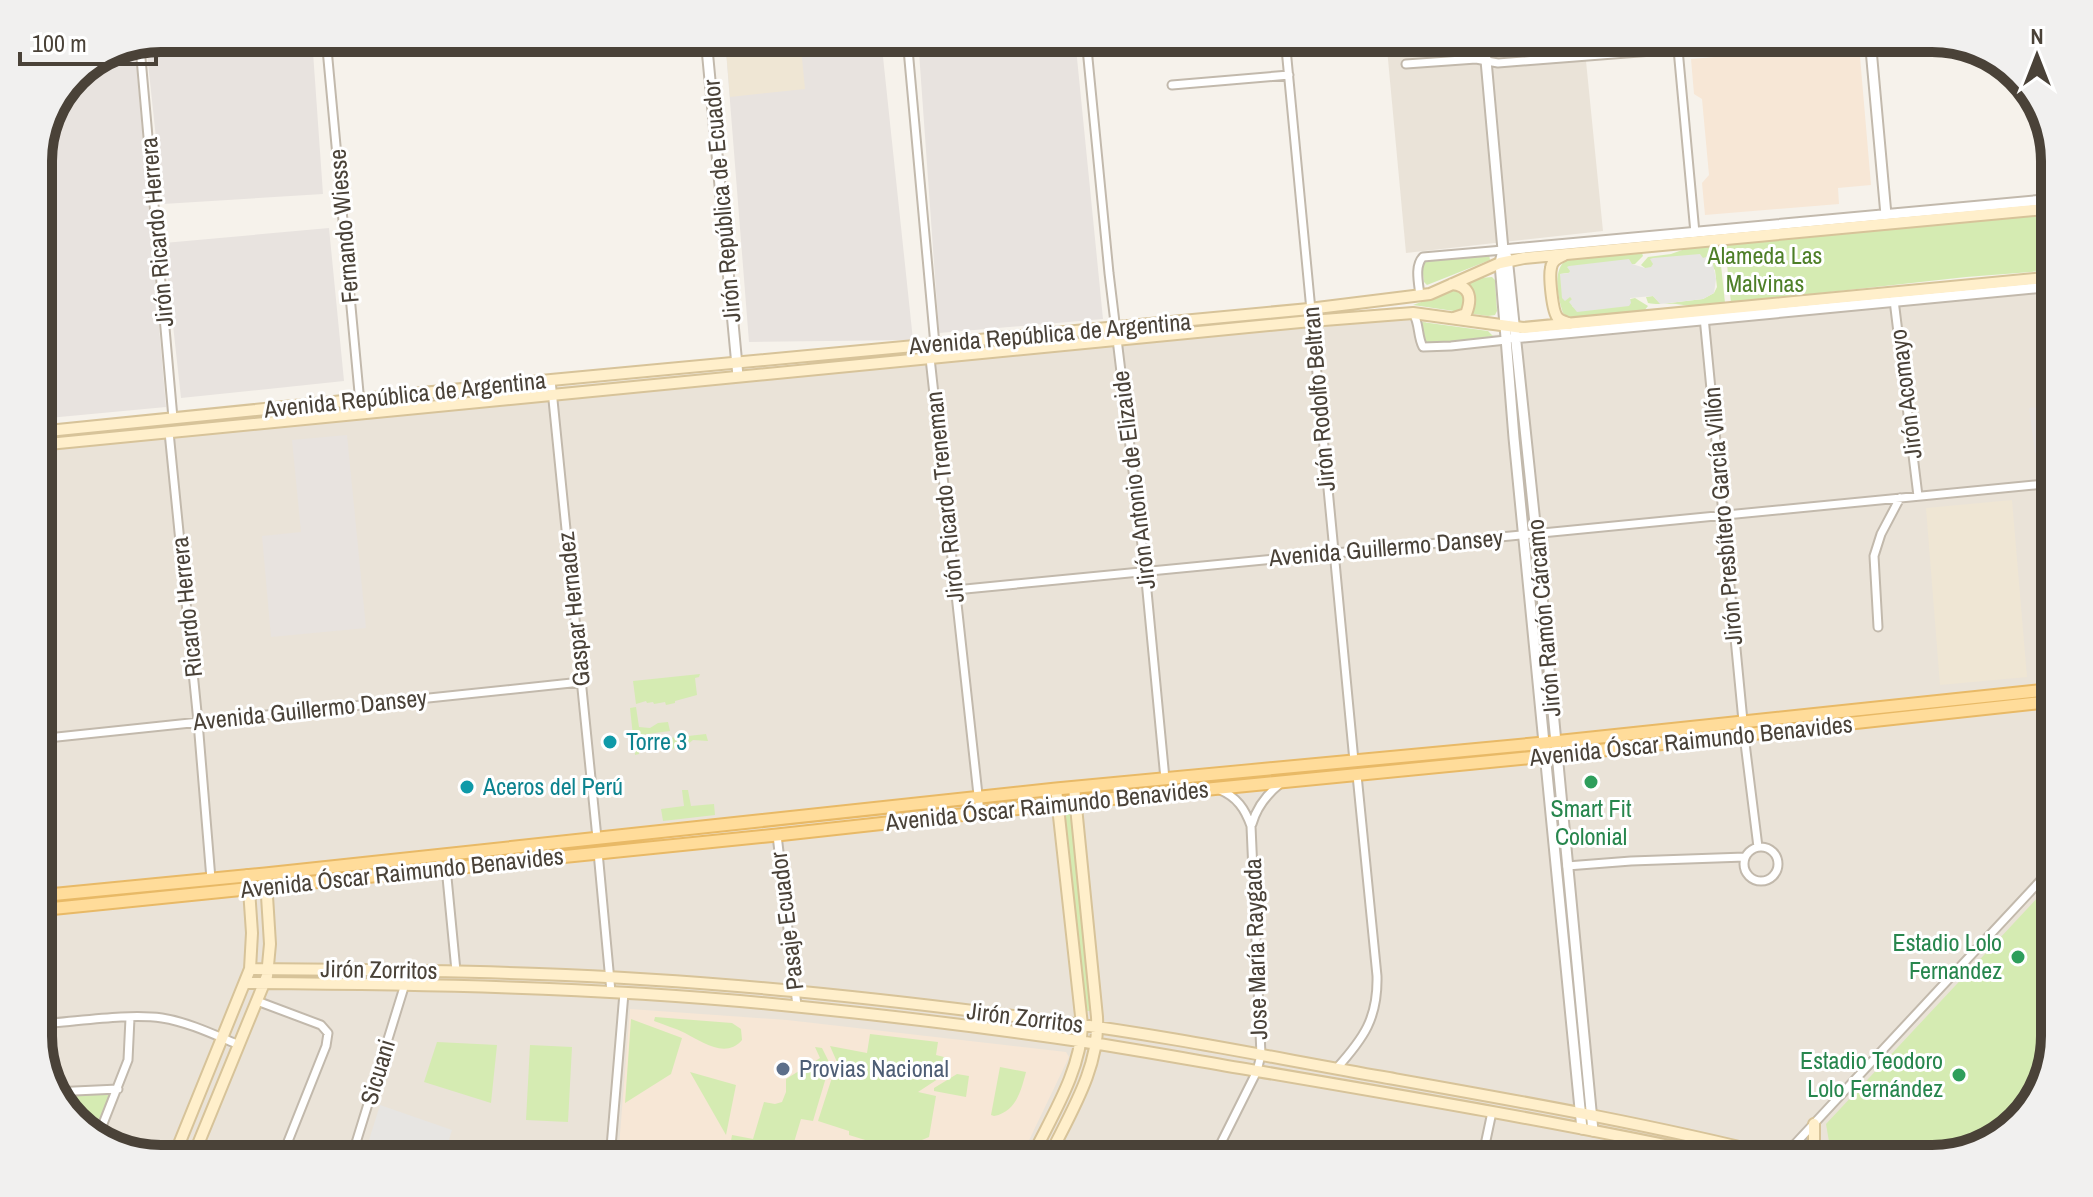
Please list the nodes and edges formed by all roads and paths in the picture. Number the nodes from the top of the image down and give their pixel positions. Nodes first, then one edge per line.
1 (327, 52) edge
2 (707, 52) edge
3 (908, 52) edge
4 (1087, 52) edge
5 (1287, 52) edge
6 (1485, 52) edge
7 (1639, 52) edge
8 (1678, 52) edge
9 (1871, 52) edge
10 (141, 55) edge
11 (1486, 61) junction
12 (1406, 64) dead end
13 (1289, 75) junction
14 (1172, 85) dead end
15 (2041, 200) edge
16 (2041, 209) edge
17 (1886, 215) junction
18 (1695, 233) junction
19 (1566, 254) junction
20 (1504, 258) junction
21 (2041, 279) edge
22 (1452, 284) junction
23 (2041, 287) edge
24 (1420, 296) junction
25 (1894, 297) junction
26 (1413, 313) junction
27 (1310, 315) junction
28 (1704, 315) junction
29 (1452, 318) junction
30 (1571, 324) junction
31 (1116, 327) junction
32 (1510, 333) junction
33 (1118, 340) junction
34 (935, 345) junction
35 (930, 358) junction
36 (737, 363) junction
37 (738, 376) junction
38 (551, 380) junction
39 (552, 394) junction
40 (360, 400) junction
41 (361, 414) junction
42 (173, 418) junction
43 (52, 431) edge
44 (169, 432) junction
45 (52, 444) edge
46 (2041, 484) edge
47 (1918, 496) junction
48 (1900, 498) junction
49 (1723, 515) junction
50 (1530, 534) junction
51 (1333, 553) junction
52 (1145, 570) junction
53 (955, 590) junction
54 (1878, 627) dead end
55 (581, 682) junction
56 (2041, 690) edge
57 (2041, 703) edge
58 (1743, 721) junction
59 (198, 722) junction
60 (1744, 735) junction
61 (52, 738) edge
62 (1550, 742) junction
63 (1551, 756) junction
64 (1354, 761) junction
65 (1357, 775) junction
66 (1165, 779) junction
67 (1284, 782) junction
68 (1074, 787) junction
69 (1056, 789) junction
70 (1216, 789) junction
71 (978, 798) junction
72 (1076, 802) junction
73 (1058, 804) junction
74 (980, 813) junction
75 (1251, 826) junction
76 (777, 835) junction
77 (597, 838) junction
78 (1758, 847) junction
79 (598, 852) junction
80 (1745, 857) junction
81 (1567, 866) junction
82 (446, 867) junction
83 (265, 874) junction
84 (248, 875) junction
85 (211, 879) junction
86 (2041, 880) edge
87 (267, 887) junction
88 (250, 889) junction
89 (52, 895) edge
90 (52, 909) edge
91 (250, 969) junction
92 (268, 969) junction
93 (456, 971) junction
94 (610, 978) junction
95 (245, 983) junction
96 (264, 983) junction
97 (405, 984) junction
98 (611, 992) junction
99 (795, 992) junction
100 (624, 993) junction
101 (257, 1001) junction
102 (797, 1006) junction
103 (130, 1018) junction
104 (1577, 1021) junction
105 (52, 1023) edge
106 (1082, 1025) junction
107 (1098, 1027) junction
108 (222, 1038) junction
109 (1082, 1041) junction
110 (1097, 1044) junction
111 (239, 1045) junction
112 (1261, 1055) junction
113 (1336, 1069) junction
114 (1257, 1071) junction
115 (118, 1089) junction
116 (68, 1091) edge
117 (1492, 1112) junction
118 (1586, 1115) junction
119 (1814, 1124) junction
120 (102, 1127) edge
121 (1588, 1130) junction
122 (179, 1145) edge
123 (198, 1145) edge
124 (287, 1145) edge
125 (355, 1145) edge
126 (611, 1145) edge
127 (1038, 1145) edge
128 (1055, 1145) edge
129 (1220, 1145) edge
130 (1485, 1145) edge
131 (1646, 1145) edge
132 (1724, 1145) edge
133 (1795, 1145) edge
134 (1815, 1145) edge

1 - 40 street, Fernando Wiesse
2 - 36 street, Jirón República de Ecuador
3 - 34 street, Jirón Ricardo Treneman
4 - 31 street, Jirón Antonio de Elizaide
5 - 13 street, Jirón Rodolfo Beltran
6 - 11 street, Jirón Ramón Cárcamo
7 - 11 street
8 - 18 street
9 - 17 street
10 - 42 street, Jirón Ricardo Herrera
11 - 12 street
11 - 20 street, Jirón Ramón Cárcamo
13 - 14 street
13 - 27 street, Jirón Rodolfo Beltran
15 - 17 street, Avenida República de Argentina
16 - 19 main road, Avenida República de Argentina
17 - 18 street, Avenida República de Argentina
18 - 20 street, Avenida República de Argentina
19 - 20 main road, Avenida República de Argentina
19 - 30 main road
20 - 22 main road, Avenida República de Argentina
20 - 24 street
20 - 32 street, Jirón Ramón Cárcamo
21 - 25 main road, Avenida República de Argentina
22 - 24 main road, Avenida República de Argentina
22 - 29 main road
23 - 25 street, Avenida República de Argentina
24 - 27 main road, Avenida República de Argentina
25 - 28 main road, Avenida República de Argentina
25 - 47 street, Jirón Acomayo
26 - 27 main road, Avenida República de Argentina
26 - 29 main road, Avenida República de Argentina
26 - 32 street
27 - 31 main road, Avenida República de Argentina
27 - 33 main road, Avenida República de Argentina
27 - 51 street, Jirón Rodolfo Beltran
28 - 30 main road, Avenida República de Argentina
28 - 32 street, Avenida República de Argentina
28 - 49 street, Jirón Presbítero García Villón
29 - 32 main road, Avenida República de Argentina
30 - 32 main road, Avenida República de Argentina
31 - 33 street, Jirón Antonio de Elizaide
31 - 34 main road, Avenida República de Argentina
32 - 50 street, Jirón Ramón Cárcamo
33 - 35 main road, Avenida República de Argentina
33 - 52 street, Jirón Antonio de Elizaide
34 - 35 street, Jirón Ricardo Treneman
34 - 36 main road, Avenida República de Argentina
35 - 37 main road, Avenida República de Argentina
35 - 53 street, Jirón Ricardo Treneman
36 - 37 street, Jirón República de Ecuador
36 - 38 main road, Avenida República de Argentina
37 - 39 main road, Avenida República de Argentina
38 - 39 street, Gaspar Hernadez
38 - 40 main road, Avenida República de Argentina
39 - 41 main road, Avenida República de Argentina
39 - 55 street, Gaspar Hernadez
40 - 41 street, Fernando Wiesse
40 - 42 main road, Avenida República de Argentina
41 - 44 main road, Avenida República de Argentina
42 - 43 main road, Avenida República de Argentina
44 - 45 main road, Avenida República de Argentina
44 - 59 street, Ricardo Herrera
46 - 47 street, Avenida Guillermo Dansey
47 - 48 street, Avenida Guillermo Dansey
48 - 49 street, Avenida Guillermo Dansey
48 - 54 street
49 - 50 street, Avenida Guillermo Dansey
49 - 58 street, Jirón Presbítero García Villón
50 - 51 street, Avenida Guillermo Dansey
50 - 62 street, Jirón Ramón Cárcamo
51 - 52 street, Avenida Guillermo Dansey
51 - 64 street, Jirón Rodolfo Beltran
52 - 53 street, Avenida Guillermo Dansey
52 - 66 street, Jirón Antonio de Elizaide
53 - 71 street, Jirón Ricardo Treneman
55 - 59 street, Avenida Guillermo Dansey
55 - 77 street, Gaspar Hernadez
56 - 58 main road, Avenida Óscar Raimundo Benavides
57 - 60 main road, Avenida Óscar Raimundo Benavides
58 - 62 main road, Avenida Óscar Raimundo Benavides
59 - 61 street, Avenida Guillermo Dansey
59 - 85 street, Ricardo Herrera
60 - 63 main road, Avenida Óscar Raimundo Benavides
60 - 78 street
62 - 63 street, Jirón Ramón Cárcamo
62 - 64 main road, Avenida Óscar Raimundo Benavides
63 - 65 main road, Avenida Óscar Raimundo Benavides
63 - 81 street, Jirón Ramón Cárcamo
63 - 104 street, Jirón Ramón Cárcamo
64 - 66 main road, Avenida Óscar Raimundo Benavides
65 - 67 main road, Avenida Óscar Raimundo Benavides
65 - 113 street
66 - 68 main road, Avenida Óscar Raimundo Benavides
67 - 70 main road, Avenida Óscar Raimundo Benavides
67 - 75 street, Jose María Raygada
68 - 69 main road, Avenida Óscar Raimundo Benavides
68 - 72 main road
69 - 71 main road, Avenida Óscar Raimundo Benavides
69 - 73 main road
70 - 72 main road, Avenida Óscar Raimundo Benavides
70 - 75 street, Jose María Raygada
71 - 74 street, Jirón Ricardo Treneman
71 - 77 main road, Avenida Óscar Raimundo Benavides
72 - 73 main road, Avenida Óscar Raimundo Benavides
72 - 107 main road
73 - 74 main road, Avenida Óscar Raimundo Benavides
73 - 106 main road
74 - 76 main road, Avenida Óscar Raimundo Benavides
75 - 112 street, Jose María Raygada
76 - 79 main road, Avenida Óscar Raimundo Benavides
76 - 99 street, Pasaje Ecuador
77 - 83 main road, Avenida Óscar Raimundo Benavides
78 - 80 street
78 - 80 street
79 - 82 main road, Avenida Óscar Raimundo Benavides
79 - 94 street
80 - 81 street
81 - 104 street, Jirón Ramón Cárcamo
82 - 87 main road, Avenida Óscar Raimundo Benavides
82 - 93 street
83 - 84 main road, Avenida Óscar Raimundo Benavides
83 - 87 main road
84 - 85 main road, Avenida Óscar Raimundo Benavides
84 - 88 main road
85 - 89 main road, Avenida Óscar Raimundo Benavides
86 - 119 street
87 - 88 main road, Avenida Óscar Raimundo Benavides
87 - 92 main road
88 - 90 main road, Avenida Óscar Raimundo Benavides
88 - 91 main road
91 - 92 main road, Jirón Zorritos
91 - 95 main road
92 - 93 main road, Jirón Zorritos
92 - 96 main road
93 - 94 main road, Jirón Zorritos
94 - 98 street
94 - 99 main road, Jirón Zorritos
95 - 96 main road, Jirón Zorritos
95 - 108 main road
96 - 97 main road, Jirón Zorritos
96 - 101 main road
97 - 98 main road, Jirón Zorritos
97 - 125 street, Sicuani
98 - 100 main road, Jirón Zorritos
99 - 102 street, Pasaje Ecuador
99 - 106 main road, Jirón Zorritos
100 - 102 main road, Jirón Zorritos
100 - 126 street
101 - 111 main road
101 - 124 street
102 - 109 main road, Jirón Zorritos
103 - 105 street
103 - 108 street
103 - 115 street
104 - 118 street, Jirón Ramón Cárcamo
106 - 107 main road, Jirón Zorritos
106 - 109 main road
107 - 110 main road
107 - 112 main road, Jirón Zorritos
108 - 111 street
108 - 122 main road
109 - 110 main road, Jirón Zorritos
109 - 127 main road
110 - 114 main road, Jirón Zorritos
110 - 128 main road
111 - 123 main road
112 - 113 main road, Jirón Zorritos
112 - 114 street, Jose María Raygada
113 - 118 main road, Jirón Zorritos
114 - 117 main road, Jirón Zorritos
114 - 129 street, Jose María Raygada
115 - 116 street
115 - 120 street
117 - 121 main road, Jirón Zorritos
117 - 130 street
118 - 121 street, Jirón Ramón Cárcamo
118 - 132 main road, Jirón Zorritos
119 - 133 street
119 - 134 main road
121 - 131 main road, Jirón Zorritos

